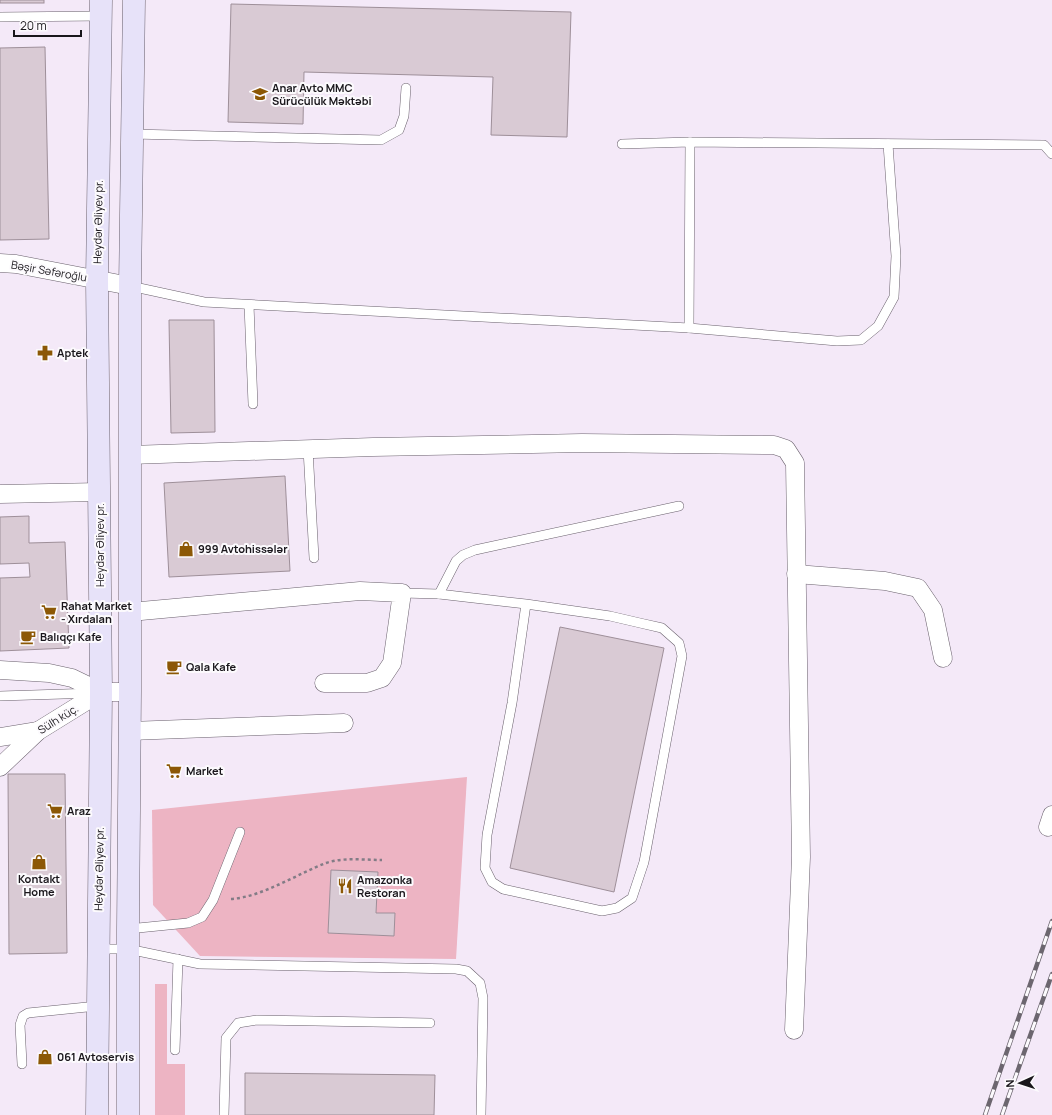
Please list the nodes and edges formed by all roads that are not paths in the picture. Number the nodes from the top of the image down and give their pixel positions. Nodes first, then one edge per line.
1 (134, 0) edge
2 (101, 8) edge
3 (0, 17) edge
4 (406, 88) dead end
5 (132, 134) junction
6 (690, 142) junction
7 (622, 144) dead end
8 (888, 144) junction
9 (1052, 154) edge
10 (0, 263) edge
11 (97, 279) junction
12 (130, 286) junction
13 (249, 304) junction
14 (689, 328) junction
15 (253, 404) dead end
16 (308, 449) junction
17 (130, 455) junction
18 (99, 492) junction
19 (0, 494) edge
20 (679, 506) dead end
21 (314, 558) dead end
22 (796, 574) junction
23 (402, 592) junction
24 (439, 594) junction
25 (526, 604) junction
26 (130, 612) junction
27 (943, 658) dead end
28 (0, 670) edge
29 (324, 683) dead end
30 (101, 692) junction
31 (130, 692) junction
32 (0, 696) edge
33 (344, 723) dead end
34 (38, 731) junction
35 (130, 731) junction
36 (0, 737) edge
37 (0, 767) edge
38 (240, 832) dead end
39 (128, 939) junction
40 (98, 949) junction
41 (178, 959) junction
42 (97, 1006) junction
43 (430, 1023) dead end
44 (794, 1030) dead end
45 (176, 1050) dead end
46 (22, 1064) dead end
47 (97, 1115) edge
48 (128, 1115) edge
49 (224, 1115) edge
50 (481, 1115) edge

1 - 5 main road
2 - 3 lane
2 - 11 main road, Heydər Əliyev pr.
4 - 5 lane
5 - 12 main road
6 - 7 lane
6 - 8 lane
6 - 14 lane
8 - 9 lane
8 - 14 lane
10 - 11 street, Bəşir Səfəroğlu
11 - 12 street, Bəşir Səfəroğlu
11 - 18 main road, Heydər Əliyev pr.
12 - 13 lane
12 - 17 main road
13 - 14 lane
13 - 15 lane
16 - 17 street
16 - 21 lane
16 - 22 street
17 - 26 main road
18 - 19 street
18 - 30 main road, Heydər Əliyev pr.
20 - 24 lane
22 - 27 street
22 - 44 street
23 - 24 lane
23 - 26 street
23 - 29 street
24 - 25 lane
25 - 25 lane
26 - 31 main road
28 - 30 street
30 - 31 street
30 - 32 lane
30 - 34 street, Sülh küç.
30 - 40 main road, Heydər Əliyev pr.
31 - 35 main road
33 - 35 street
34 - 36 street
34 - 37 street, Sülh küç.
35 - 39 main road
38 - 39 lane
39 - 40 lane
39 - 41 lane
39 - 48 main road
40 - 42 main road, Heydər Əliyev pr.
41 - 45 lane
41 - 50 lane
42 - 46 lane
42 - 47 main road, Heydər Əliyev pr.
43 - 49 lane

